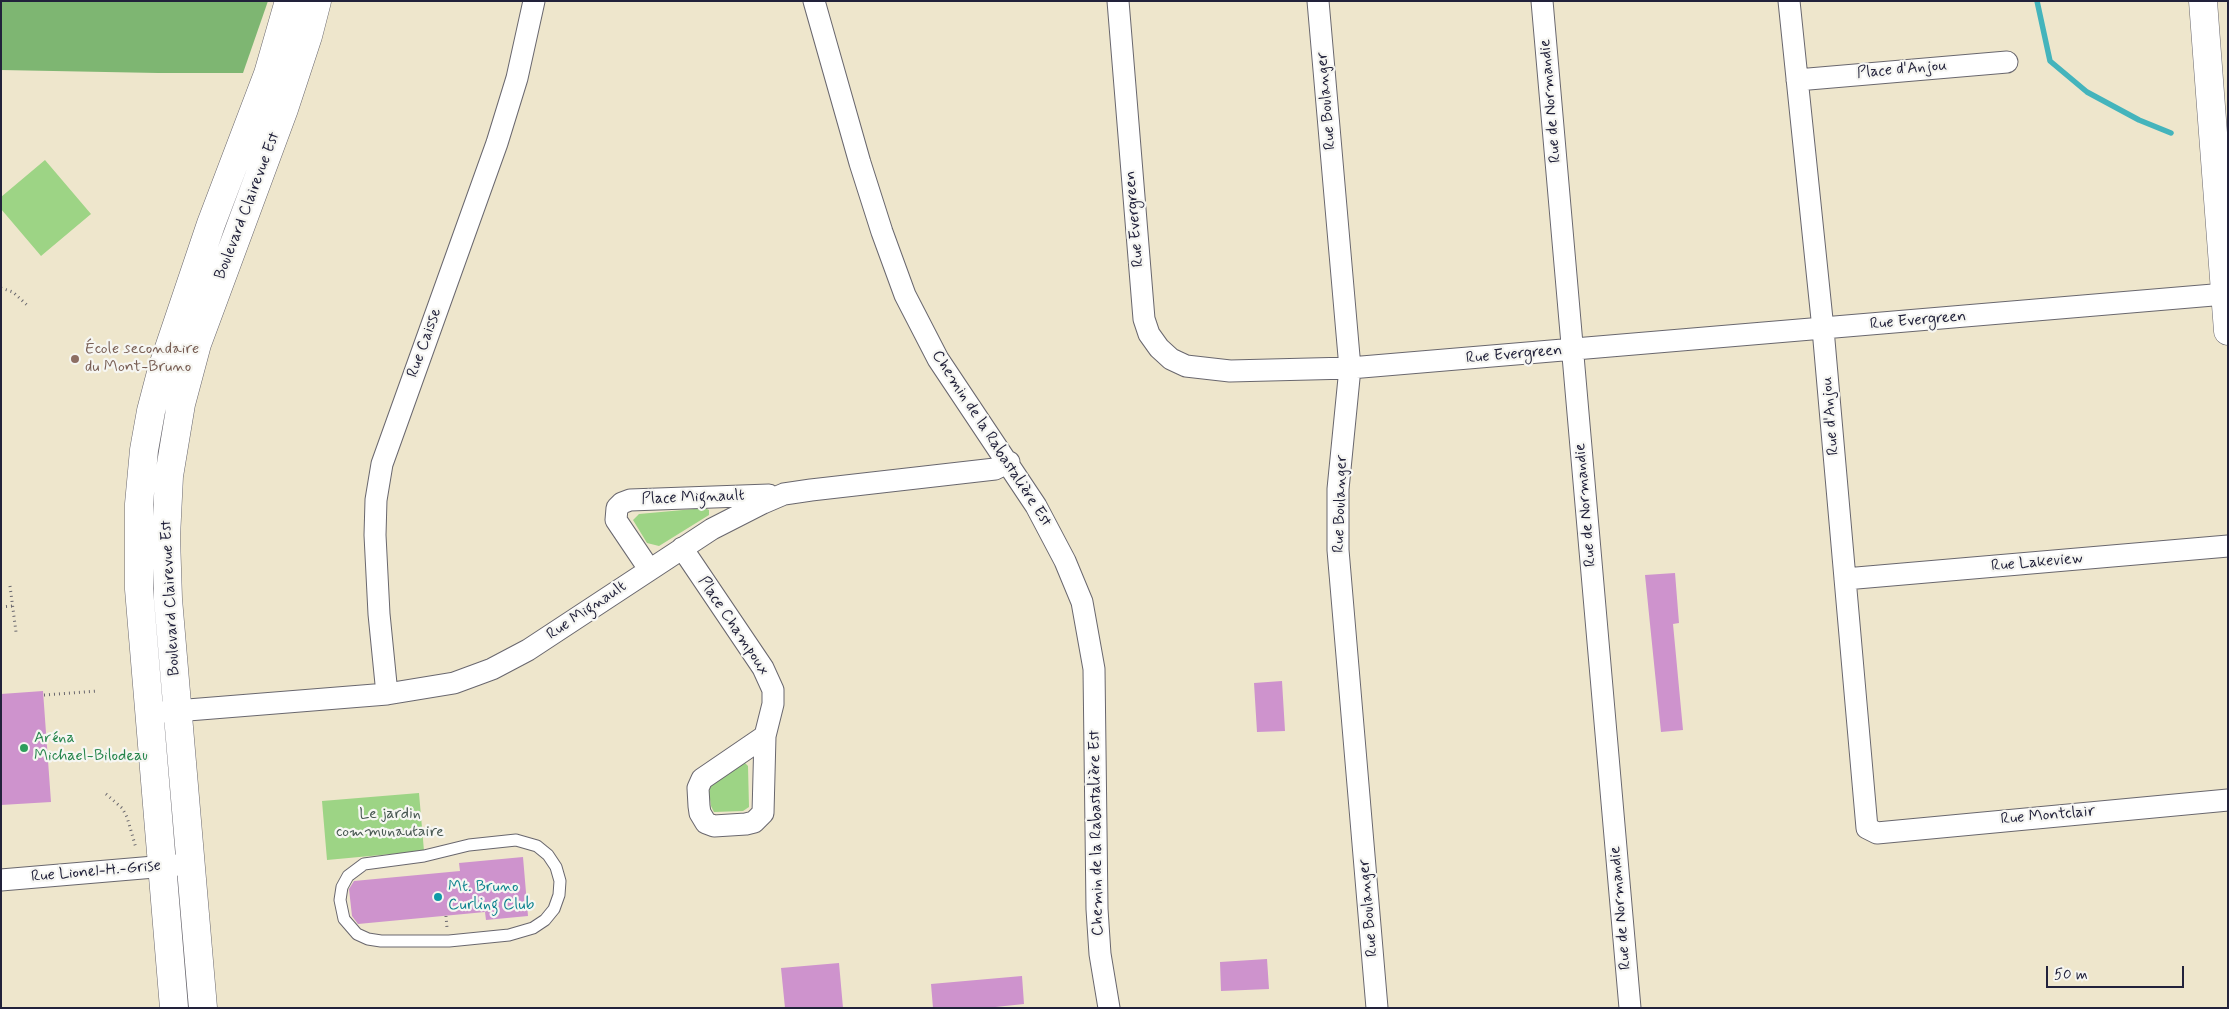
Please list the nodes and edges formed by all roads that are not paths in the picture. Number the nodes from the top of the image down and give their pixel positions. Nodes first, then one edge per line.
1 (289, 1) edge
2 (317, 1) edge
3 (534, 1) edge
4 (814, 1) edge
5 (1118, 1) edge
6 (1318, 1) edge
7 (1542, 1) edge
8 (1789, 1) edge
9 (2203, 1) edge
10 (2007, 62) dead end
11 (1797, 80) junction
12 (2225, 294) junction
13 (1824, 329) junction
14 (2228, 331) edge
15 (1572, 351) junction
16 (1350, 368) junction
17 (1009, 462) junction
18 (784, 494) junction
19 (2228, 546) edge
20 (682, 548) junction
21 (649, 570) junction
22 (1845, 579) junction
23 (387, 694) junction
24 (178, 711) junction
25 (150, 713) junction
26 (765, 736) dead end
27 (2228, 800) edge
28 (1869, 830) joint
29 (191, 864) junction
30 (164, 866) junction
31 (1, 880) edge
32 (449, 941) joint
33 (174, 1008) edge
34 (203, 1008) edge
35 (1110, 1008) edge
36 (1377, 1008) edge
37 (1630, 1008) edge

1 - 25 street, Boulevard Clairevue Est
2 - 24 street, Boulevard Clairevue Est
3 - 23 street, Rue Caisse
4 - 17 street, Chemin de la Rabastalière Est
5 - 16 street, Rue Evergreen
6 - 16 street, Rue Boulanger
7 - 15 street, Rue de Normandie
8 - 11 street, Rue d'Anjou
9 - 12 street
10 - 11 street, Place d'Anjou
11 - 13 street, Rue d'Anjou
12 - 13 street, Rue Evergreen
12 - 14 street
13 - 15 street, Rue Evergreen
13 - 22 street, Rue d'Anjou
15 - 16 street, Rue Evergreen
15 - 37 street, Rue de Normandie
16 - 36 street, Rue Boulanger
17 - 18 street, Rue Mignault
17 - 35 street, Chemin de la Rabastalière Est
18 - 20 street, Rue Mignault
18 - 21 street, Place Mignault
19 - 22 street, Rue Lakeview
20 - 21 street, Rue Mignault
20 - 26 street, Place Champoux
21 - 23 street, Rue Mignault
22 - 28 street, Rue d'Anjou
23 - 24 street, Rue Mignault
24 - 25 street, Rue Mignault
24 - 29 street, Boulevard Clairevue Est
25 - 30 street, Boulevard Clairevue Est
27 - 28 street, Rue Montclair
29 - 30 street, Rue Lionel-H.-Grise
29 - 34 street, Boulevard Clairevue Est
30 - 31 street, Rue Lionel-H.-Grise
30 - 33 street, Boulevard Clairevue Est
32 - 32 lane

